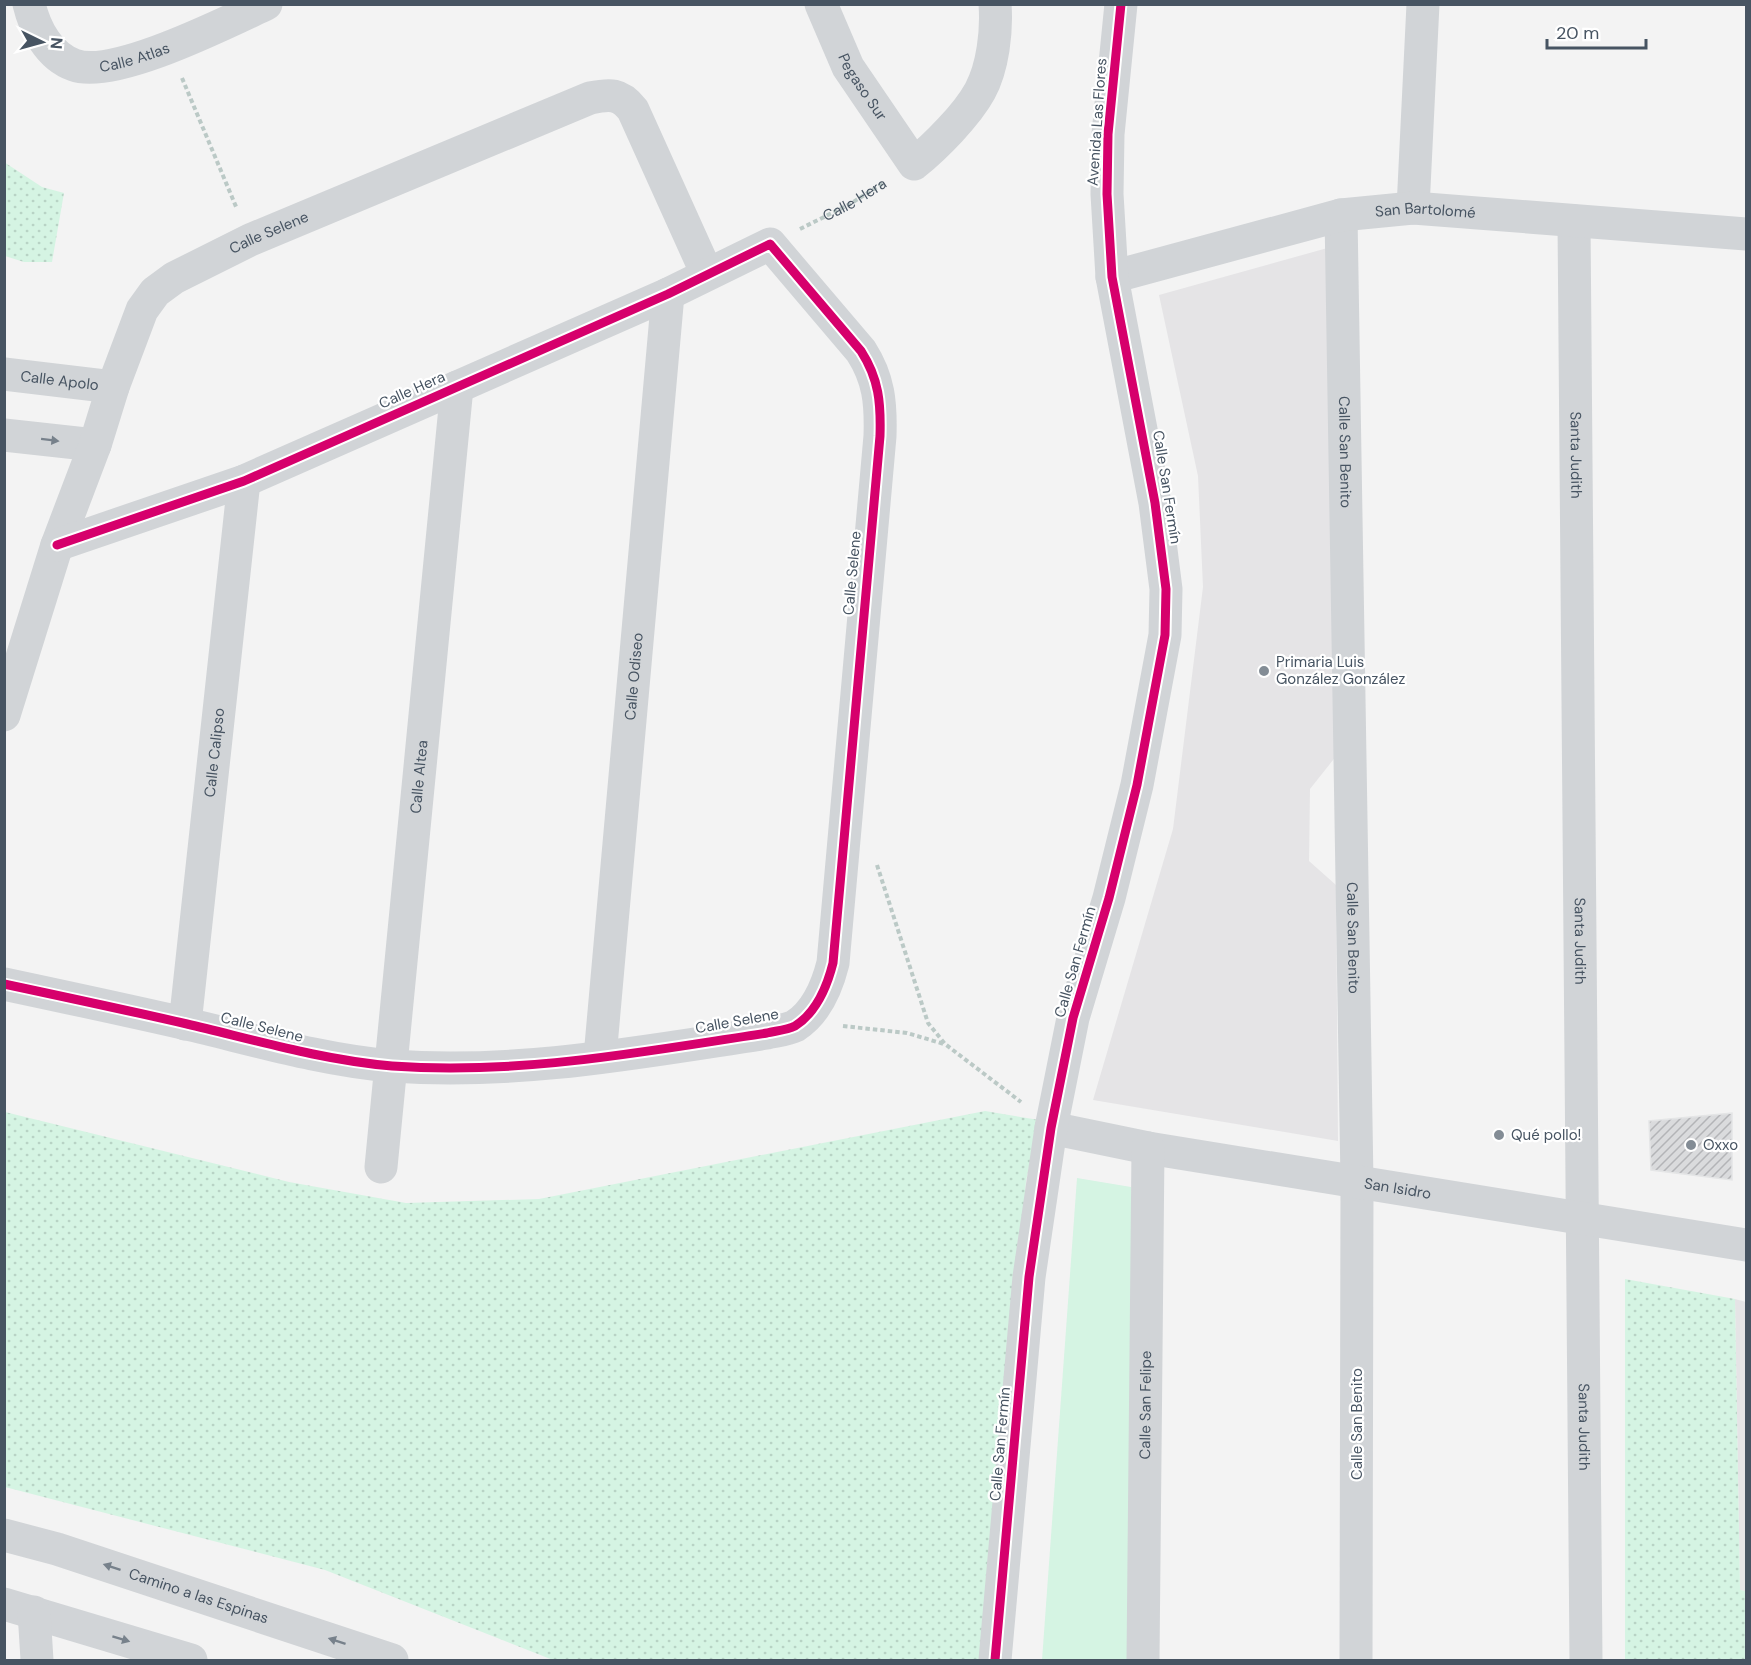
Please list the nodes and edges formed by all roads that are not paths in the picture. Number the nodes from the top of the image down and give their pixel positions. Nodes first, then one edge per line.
1 (29, 4) edge
2 (266, 4) edge
3 (821, 4) edge
4 (995, 4) edge
5 (1121, 4) edge
6 (1423, 4) edge
7 (1413, 208) junction
8 (1341, 215) junction
9 (1574, 221) junction
10 (1746, 234) edge
11 (771, 244) joint
12 (707, 274) junction
13 (1112, 277) junction
14 (668, 294) junction
15 (4, 374) edge
16 (112, 387) junction
17 (457, 387) junction
18 (4, 435) edge
19 (95, 446) junction
20 (244, 481) junction
21 (57, 545) junction
22 (4, 715) edge
23 (4, 984) edge
24 (185, 1024) junction
25 (600, 1057) junction
26 (390, 1065) junction
27 (1051, 1128) junction
28 (1148, 1148) junction
29 (381, 1167) dead end
30 (1357, 1182) junction
31 (1584, 1217) junction
32 (1746, 1245) edge
33 (4, 1535) edge
34 (19, 1608) edge
35 (37, 1660) edge
36 (191, 1660) edge
37 (392, 1660) edge
38 (995, 1660) edge
39 (1143, 1660) edge
40 (1356, 1660) edge
41 (1586, 1660) edge

1 - 2 street, Calle Atlas
3 - 4 street, Pegaso Sur
5 - 13 street, Avenida Las Flores
6 - 7 street
7 - 8 street, San Bartolomé
7 - 9 street, San Bartolomé
8 - 13 street, San Bartolomé
8 - 30 street, Calle San Benito
9 - 10 street, San Bartolomé
9 - 31 street, Santa Judith
11 - 12 street, Calle Hera
11 - 25 street, Calle Selene
12 - 14 street, Calle Hera
12 - 16 street, Calle Selene
13 - 27 street, Calle San Fermín
14 - 17 street, Calle Hera
14 - 25 street, Calle Odiseo
15 - 16 street, Calle Apolo
16 - 19 street, Calle Selene
17 - 20 street, Calle Hera
17 - 26 street, Calle Altea
18 -> 19 street
19 - 21 street, Calle Selene
20 - 21 street, Calle Hera
20 - 24 street, Calle Calipso
21 - 22 street, Calle Selene
23 - 24 street, Calle Selene
24 - 26 street, Calle Selene
25 - 26 street, Calle Selene
26 - 29 street, Calle Altea
27 - 28 street, San Isidro
27 - 38 street, Calle San Fermín
28 - 30 street, San Isidro
28 - 39 street, Calle San Felipe
30 - 31 street, San Isidro
30 - 40 street, Calle San Benito
31 - 32 street, San Isidro
31 - 41 street, Santa Judith
37 -> 33 street, Camino a las Espinas
34 - 35 street
34 -> 36 street

